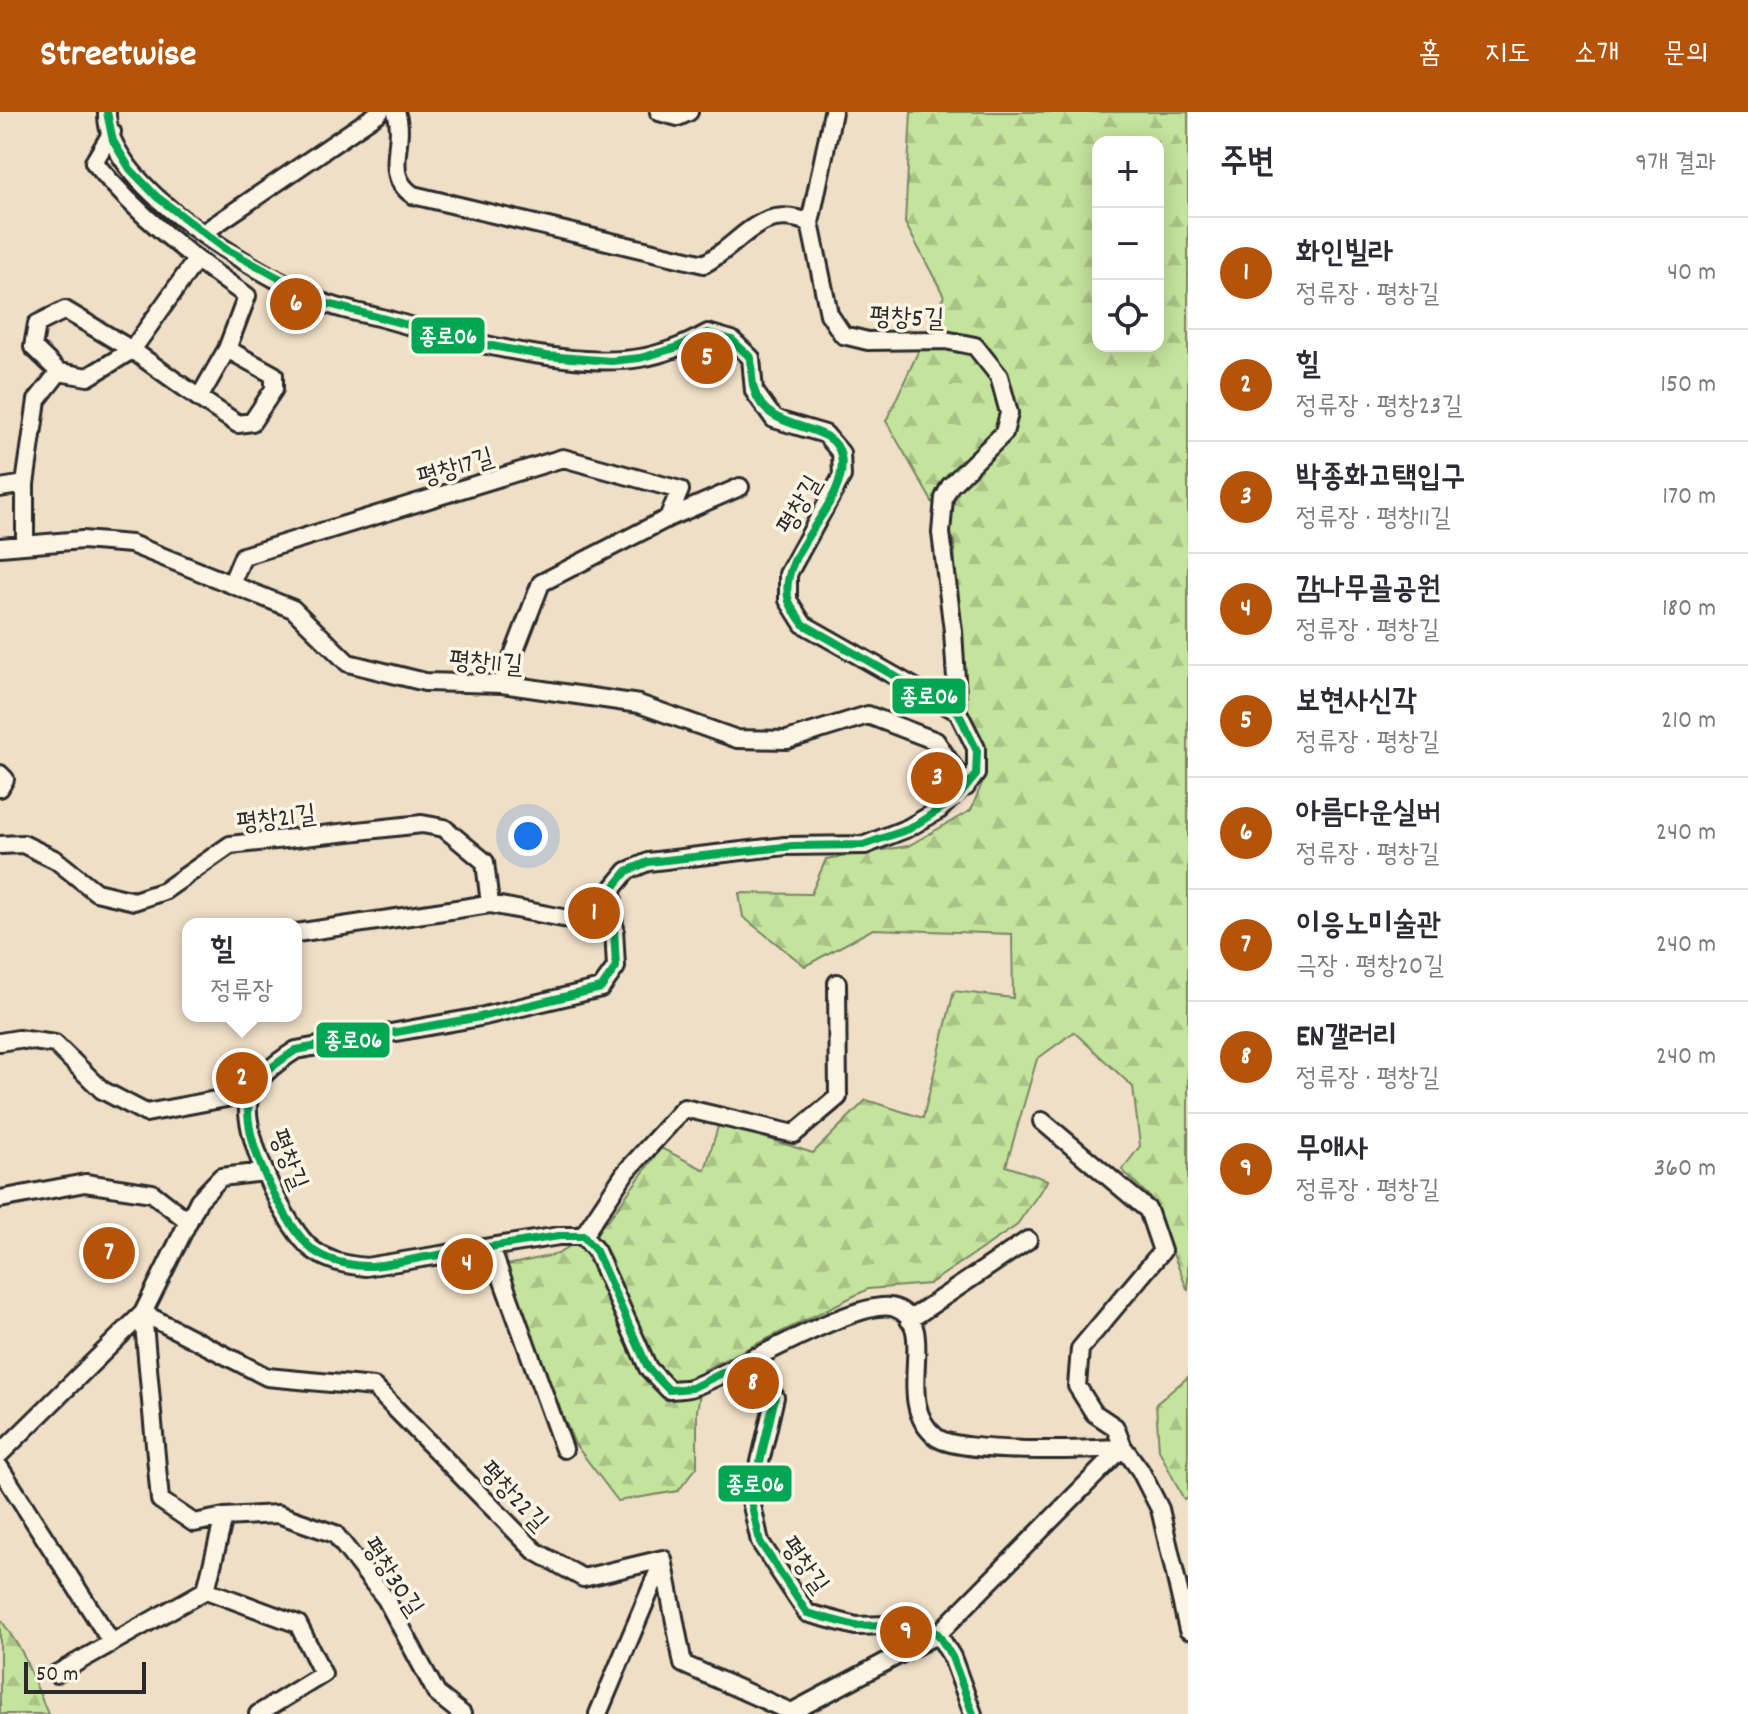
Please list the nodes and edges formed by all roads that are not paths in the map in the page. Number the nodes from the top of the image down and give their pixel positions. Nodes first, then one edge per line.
1 (107, 112) edge
2 (380, 112) edge
3 (396, 112) edge
4 (659, 112) edge
5 (689, 112) edge
6 (833, 112) edge
7 (112, 132) junction
8 (810, 223) junction
9 (203, 233) junction
10 (196, 260) junction
11 (227, 349) junction
12 (132, 350) junction
13 (59, 372) junction
14 (199, 398) junction
15 (25, 484) junction
16 (740, 487) dead end
17 (0, 488) edge
18 (668, 518) junction
19 (25, 545) junction
20 (0, 547) edge
21 (232, 582) junction
22 (502, 684) junction
23 (958, 712) junction
24 (0, 774) edge
25 (966, 787) junction
26 (0, 788) edge
27 (0, 845) edge
28 (490, 904) junction
29 (615, 928) junction
30 (302, 932) edge
31 (837, 983) dead end
32 (0, 1042) edge
33 (253, 1093) junction
34 (1042, 1121) dead end
35 (265, 1172) junction
36 (0, 1199) edge
37 (188, 1221) junction
38 (583, 1236) junction
39 (1028, 1240) dead end
40 (491, 1248) junction
41 (143, 1313) junction
42 (909, 1320) junction
43 (754, 1357) junction
44 (1123, 1447) junction
45 (564, 1449) dead end
46 (0, 1454) edge
47 (0, 1468) edge
48 (224, 1517) junction
49 (663, 1559) junction
50 (206, 1590) junction
51 (1188, 1630) edge
52 (938, 1634) junction
53 (112, 1643) junction
54 (56, 1674) dead end
55 (790, 1713) edge
56 (258, 1714) edge
57 (462, 1714) edge
58 (598, 1714) edge
59 (973, 1714) edge

1 - 7 street, 평창길 / 평창길
2 - 9 street
3 - 8 street
4 - 5 street
6 - 8 street, 평창5길
7 - 9 street, 평창길 / 평창길
7 - 10 street
8 - 23 street, 평창5길
9 - 23 street, 평창길 / 평창길
10 - 11 street
10 - 12 street
11 - 14 street
11 - 14 street
12 - 13 street
12 - 13 street
12 - 14 street
13 - 15 street
15 - 17 street
15 - 19 street
16 - 18 street
18 - 21 street, 평창17길
18 - 22 street
19 - 20 street, 평창11길
19 - 21 street, 평창11길
21 - 22 street, 평창11길
22 - 25 street, 평창11길
23 - 25 street
24 - 26 street
25 - 29 street
27 - 28 street, 평창21길
28 - 29 street
28 - 30 street
29 - 33 street
31 - 38 street
32 - 33 street
33 - 35 street, 평창길 / 평창길
34 - 44 street
35 - 37 street
35 - 40 street, 평창길 / 평창길
36 - 37 street
37 - 41 street
38 - 40 street, 평창길 / 평창길
38 - 43 street
39 - 42 street
40 - 45 street
41 - 46 street
41 - 48 street, 평창30길
41 - 49 street, 평창22길
42 - 43 street
42 - 44 street
43 - 52 street, 평창길 / 평창길
44 - 51 street
44 - 52 street
47 - 53 street
48 - 50 street
48 - 57 street, 평창30길
49 - 55 street
49 - 58 street
50 - 53 street
50 - 56 street
52 - 55 street
52 - 59 street
53 - 54 street

